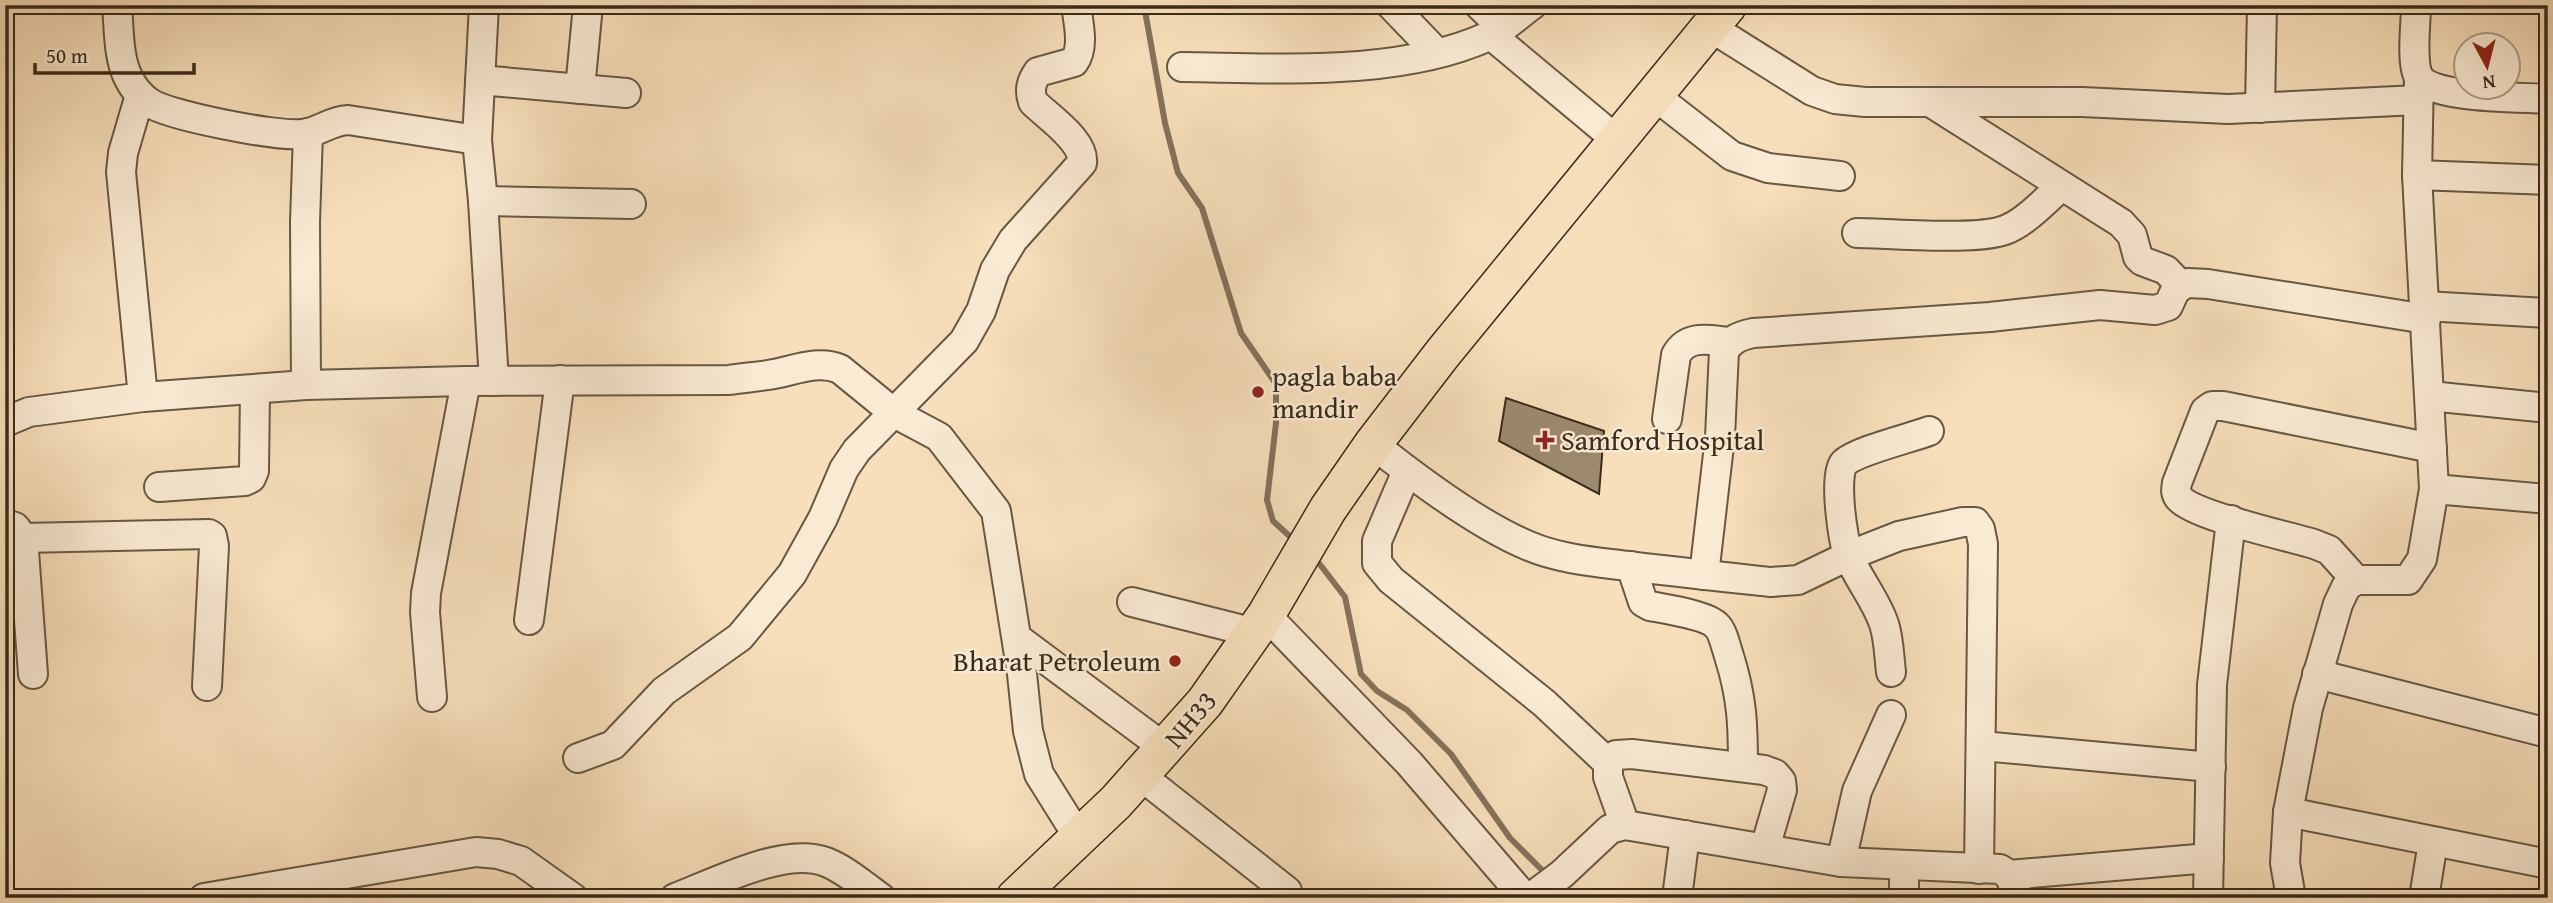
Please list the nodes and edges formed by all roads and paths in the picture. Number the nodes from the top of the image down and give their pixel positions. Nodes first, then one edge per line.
1 (117, 5) edge
2 (484, 5) edge
3 (588, 5) edge
4 (1076, 5) edge
5 (1391, 5) edge
6 (1479, 5) edge
7 (1532, 5) edge
8 (2262, 5) edge
9 (2416, 5) edge
10 (1719, 16) edge
11 (1497, 31) junction
12 (1437, 53) junction
13 (1182, 67) dead end
14 (480, 80) junction
15 (580, 89) junction
16 (2418, 89) junction
17 (626, 93) dead end
18 (140, 95) junction
19 (1655, 96) junction
20 (2548, 99) edge
21 (1930, 102) junction
22 (2260, 108) junction
23 (308, 133) junction
24 (477, 140) junction
25 (1618, 141) junction
26 (2417, 174) junction
27 (1840, 176) dead end
28 (2548, 180) edge
29 (2061, 187) junction
30 (484, 201) junction
31 (631, 204) dead end
32 (1857, 233) dead end
33 (2181, 286) junction
34 (2425, 313) junction
35 (2548, 313) edge
36 (1729, 342) junction
37 (560, 380) junction
38 (466, 381) junction
39 (494, 381) junction
40 (306, 385) junction
41 (255, 390) junction
42 (2430, 396) junction
43 (143, 397) junction
44 (2548, 408) edge
45 (894, 413) junction
46 (1667, 419) dead end
47 (5, 422) edge
48 (1929, 431) dead end
49 (1373, 444) junction
50 (2432, 448) junction
51 (1407, 471) junction
52 (159, 486) dead end
53 (2434, 489) junction
54 (2548, 499) edge
55 (2231, 520) junction
56 (14, 531) edge
57 (1848, 556) junction
58 (1631, 566) junction
59 (1704, 575) junction
60 (2356, 580) junction
61 (1132, 602) dead end
62 (529, 620) dead end
63 (1260, 624) junction
64 (1017, 638) junction
65 (1891, 671) dead end
66 (33, 674) dead end
67 (2317, 674) junction
68 (207, 686) dead end
69 (432, 697) dead end
70 (1891, 715) dead end
71 (2548, 733) edge
72 (1982, 746) junction
73 (1166, 748) junction
74 (578, 758) dead end
75 (1608, 764) junction
76 (1743, 767) junction
77 (2211, 767) junction
78 (1141, 776) junction
79 (2288, 812) junction
80 (1625, 825) junction
81 (1685, 835) junction
82 (1079, 838) junction
83 (2433, 842) junction
84 (1765, 848) junction
85 (2209, 858) junction
86 (1841, 862) junction
87 (2548, 864) edge
88 (1904, 865) junction
89 (1979, 869) junction
90 (2014, 887) edge
91 (1287, 891) dead end
92 (1531, 896) edge
93 (204, 898) edge
94 (573, 898) edge
95 (676, 898) edge
96 (881, 898) edge
97 (1015, 898) edge
98 (1677, 898) edge
99 (1904, 898) edge
100 (2208, 898) edge
101 (2291, 898) edge
102 (2424, 898) edge

1 - 18 street
2 - 14 street
3 - 15 street
4 - 45 street
5 - 12 street
6 - 11 street
7 - 11 street
8 - 22 street
9 - 16 street
10 - 19 main road, NH33
10 - 21 street
11 - 12 street
11 - 25 street
12 - 13 street
14 - 15 street
14 - 24 street
15 - 17 street
16 - 20 street
16 - 22 street
16 - 26 street
18 - 23 street
18 - 43 street
19 - 25 main road, NH33
19 - 27 street
21 - 22 street
21 - 29 street
23 - 24 street
23 - 40 street
24 - 30 street
25 - 49 main road, NH33
26 - 28 street
26 - 34 street
29 - 32 street
29 - 33 street
30 - 31 street
30 - 39 street
33 - 34 street
33 - 36 street
34 - 35 street
34 - 42 street
36 - 46 street
36 - 59 street
37 - 39 street
37 - 45 street
37 - 62 street
38 - 39 street
38 - 40 street
38 - 69 street
40 - 41 street
41 - 43 street
41 - 52 street
42 - 44 street
42 - 50 street
43 - 47 street
45 - 64 street
45 - 74 street
48 - 57 street
49 - 51 street
49 - 63 main road, NH33
50 - 53 street
50 - 55 street
51 - 58 street
51 - 75 street
53 - 54 street
53 - 60 street
55 - 60 street
55 - 77 street
56 - 66 street
56 - 68 street
57 - 59 street
57 - 65 street
57 - 72 street
58 - 59 street
58 - 76 street
60 - 67 street
61 - 63 street
63 - 73 main road, NH33
63 - 92 street
64 - 73 street
64 - 82 street
67 - 71 street
67 - 79 street
70 - 86 street
72 - 77 street
72 - 89 street
73 - 78 main road, NH33
75 - 76 street
75 - 80 street
76 - 84 street
77 - 85 street
78 - 82 main road, NH33
78 - 91 street
79 - 83 street
79 - 101 street
80 - 81 street
80 - 92 street
81 - 84 street
81 - 98 street
82 - 97 main road, NH33
83 - 87 street
83 - 102 street
84 - 86 street
85 - 90 street
85 - 100 street
86 - 88 street
88 - 89 street
88 - 99 street
89 - 90 street
93 - 94 street
95 - 96 street

